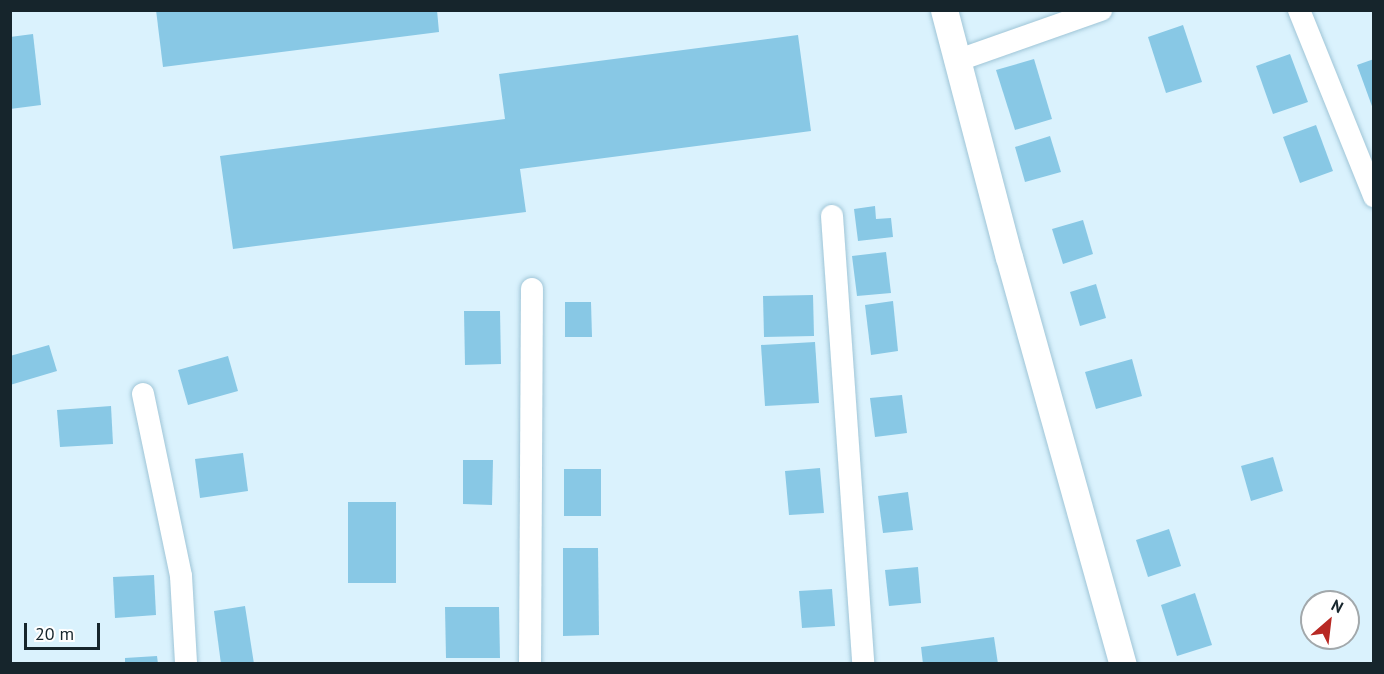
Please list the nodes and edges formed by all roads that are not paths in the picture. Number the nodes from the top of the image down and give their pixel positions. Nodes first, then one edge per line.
1 (944, 10) edge
2 (1101, 10) edge
3 (1299, 10) edge
4 (956, 61) junction
5 (1374, 196) edge
6 (832, 216) dead end
7 (532, 290) dead end
8 (143, 394) dead end
9 (186, 663) edge
10 (530, 663) edge
11 (863, 663) edge
12 (1123, 663) edge

1 - 4 street
2 - 4 street
3 - 5 street
4 - 12 street
6 - 11 street
7 - 10 street
8 - 9 street

